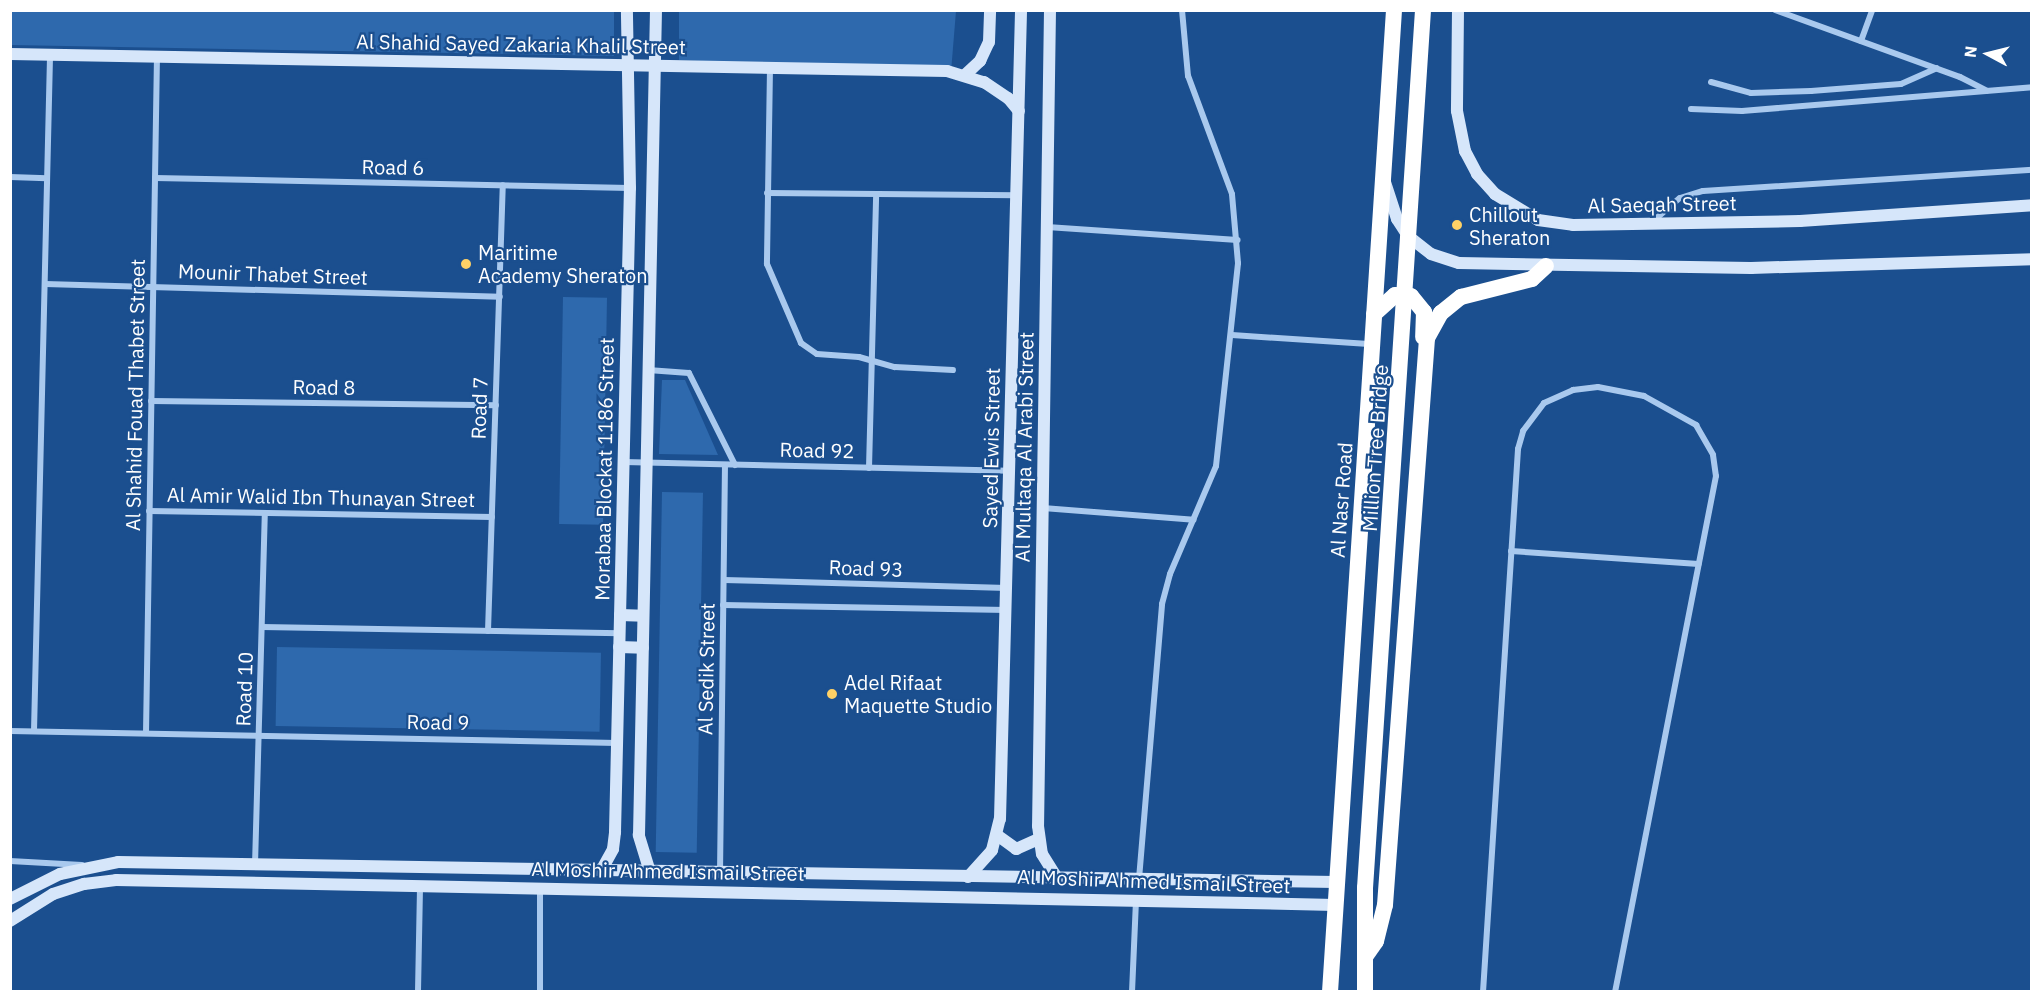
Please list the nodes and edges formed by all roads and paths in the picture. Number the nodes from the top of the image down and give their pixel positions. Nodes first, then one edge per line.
1 (627, 10) edge
2 (656, 10) edge
3 (990, 10) edge
4 (1021, 10) edge
5 (1050, 10) edge
6 (1182, 10) edge
7 (1394, 10) edge
8 (1423, 10) edge
9 (1458, 10) edge
10 (1775, 10) edge
11 (1872, 10) edge
12 (1861, 41) junction
13 (10, 54) edge
14 (50, 55) junction
15 (157, 57) junction
16 (626, 65) junction
17 (654, 65) junction
18 (770, 68) junction
19 (1936, 68) junction
20 (965, 75) junction
21 (1711, 82) dead end
22 (2031, 87) edge
23 (1988, 91) junction
24 (1691, 109) dead end
25 (1019, 111) junction
26 (2031, 170) edge
27 (1383, 175) junction
28 (10, 177) edge
29 (47, 178) junction
30 (155, 178) junction
31 (503, 185) junction
32 (630, 188) junction
33 (768, 193) junction
34 (876, 194) junction
35 (1017, 195) junction
36 (2031, 205) edge
37 (1650, 224) junction
38 (1047, 227) junction
39 (1238, 240) junction
40 (2031, 259) edge
41 (1546, 266) junction
42 (45, 284) junction
43 (153, 287) junction
44 (500, 297) junction
45 (1374, 314) junction
46 (1232, 335) junction
47 (1372, 344) junction
48 (1425, 353) junction
49 (872, 361) junction
50 (648, 370) junction
51 (953, 370) dead end
52 (151, 401) junction
53 (496, 405) junction
54 (624, 462) junction
55 (646, 463) junction
56 (725, 465) junction
57 (735, 465) junction
58 (869, 468) junction
59 (1009, 471) junction
60 (1043, 508) junction
61 (149, 511) junction
62 (265, 513) junction
63 (492, 517) junction
64 (1194, 520) junction
65 (1511, 551) junction
66 (1698, 564) junction
67 (723, 580) junction
68 (1008, 588) junction
69 (723, 604) junction
70 (1007, 610) junction
71 (620, 615) junction
72 (644, 616) junction
73 (262, 627) junction
74 (488, 631) junction
75 (620, 633) junction
76 (619, 647) junction
77 (643, 648) junction
78 (10, 731) edge
79 (34, 731) junction
80 (146, 733) junction
81 (259, 735) junction
82 (617, 743) junction
83 (997, 835) junction
84 (1038, 839) junction
85 (10, 861) edge
86 (255, 865) junction
87 (95, 866) junction
88 (601, 871) junction
89 (650, 872) junction
90 (720, 873) junction
91 (835, 875) junction
92 (968, 877) junction
93 (1057, 878) junction
94 (1139, 880) junction
95 (1295, 882) junction
96 (1336, 882) junction
97 (420, 886) junction
98 (540, 888) junction
99 (834, 893) junction
100 (10, 899) edge
101 (1136, 900) junction
102 (1294, 905) junction
103 (1335, 905) junction
104 (10, 921) edge
105 (1365, 957) junction
106 (418, 992) edge
107 (540, 992) edge
108 (1132, 992) edge
109 (1330, 992) edge
110 (1365, 992) edge
111 (1484, 992) edge
112 (1615, 992) edge

1 - 16 main road, Morabaa Blockat 1186 Street
2 - 17 main road
3 - 20 main road
4 - 25 main road, Sayed Ewis Street
5 - 38 main road, Al Multaqa Al Arabi Street
6 - 39 street
7 - 27 highway, Al Nasr Road
8 - 105 highway, Million Tree Bridge, bridge
9 - 37 main road, Al Saeqah Street
10 - 12 street
11 - 12 street
12 - 19 street
13 - 14 main road, Al Shahid Sayed Zakaria Khalil Street
14 - 15 main road, Al Shahid Sayed Zakaria Khalil Street
14 - 29 street
15 - 16 main road, Al Shahid Sayed Zakaria Khalil Street
15 - 30 street, Al Shahid Fouad Thabet Street
16 - 17 main road, Al Shahid Sayed Zakaria Khalil Street
16 - 32 main road, Morabaa Blockat 1186 Street
17 - 18 main road, Al Shahid Sayed Zakaria Khalil Street
17 - 50 main road
18 - 20 main road, Al Shahid Sayed Zakaria Khalil Street
18 - 33 street
19 - 21 street
19 - 23 street
20 - 25 main road, Al Shahid Sayed Zakaria Khalil Street
22 - 23 street
23 - 24 street
25 - 35 main road, Sayed Ewis Street
26 - 37 street
27 - 41 main road
27 - 45 highway, Al Nasr Road
28 - 29 street
29 - 42 street
30 - 31 street, Road 6
30 - 43 street, Al Shahid Fouad Thabet Street
31 - 32 street, Road 6
31 - 44 street, Road 7
32 - 54 main road, Morabaa Blockat 1186 Street
33 - 34 street
33 - 49 street
34 - 35 street
34 - 49 street
35 - 59 main road, Sayed Ewis Street
36 - 37 main road, Al Saeqah Street
38 - 39 street
38 - 60 main road, Al Multaqa Al Arabi Street
39 - 46 street
40 - 41 main road
41 - 48 highway
42 - 43 street, Mounir Thabet Street
42 - 79 street
43 - 44 street, Mounir Thabet Street
43 - 52 street, Al Shahid Fouad Thabet Street
44 - 53 street, Road 7
45 - 47 highway, Al Nasr Road
45 - 48 highway
46 - 47 street
46 - 64 street
47 - 96 highway, Al Nasr Road
48 - 105 highway
49 - 51 street
49 - 58 street
50 - 55 main road
50 - 57 street
52 - 53 street, Road 8
52 - 61 street, Al Shahid Fouad Thabet Street
53 - 63 street, Road 7
54 - 55 street, Road 92
54 - 71 main road, Morabaa Blockat 1186 Street
55 - 56 street, Road 92
55 - 72 main road
56 - 57 street, Road 92
56 - 67 street, Al Sedik Street
57 - 58 street, Road 92
58 - 59 street, Road 92
59 - 68 main road, Sayed Ewis Street
60 - 64 street
60 - 84 main road, Al Multaqa Al Arabi Street
61 - 62 street, Al Amir Walid Ibn Thunayan Street
61 - 80 street, Al Shahid Fouad Thabet Street
62 - 63 street, Al Amir Walid Ibn Thunayan Street
62 - 73 street, Road 10
63 - 74 street, Road 7
64 - 94 street
65 - 66 street
65 - 66 street
65 - 111 street
66 - 112 street
67 - 68 street, Road 93
67 - 69 street, Al Sedik Street
68 - 70 main road, Sayed Ewis Street
69 - 70 street, Road 93
69 - 90 street, Al Sedik Street
70 - 83 main road, Sayed Ewis Street
71 - 72 main road
71 - 75 main road, Morabaa Blockat 1186 Street
72 - 77 main road
73 - 74 street
73 - 81 street, Road 10
74 - 75 street
75 - 76 main road, Morabaa Blockat 1186 Street
76 - 77 main road
76 - 82 main road, Morabaa Blockat 1186 Street
77 - 89 main road
78 - 79 street, Road 9
79 - 80 street, Road 9
80 - 81 street, Road 9
81 - 82 street, Road 9
81 - 86 street, Road 10
82 - 88 main road, Morabaa Blockat 1186 Street
83 - 84 main road
83 - 92 main road, Sayed Ewis Street
84 - 93 main road, Al Multaqa Al Arabi Street
85 - 87 street, Al Moshir Ahmed Ismail Street
86 - 87 main road, Al Moshir Ahmed Ismail Street
86 - 88 main road, Al Moshir Ahmed Ismail Street
87 - 100 main road, Al Moshir Ahmed Ismail Street
88 - 89 main road, Al Moshir Ahmed Ismail Street
89 - 90 main road, Al Moshir Ahmed Ismail Street
90 - 91 main road, Al Moshir Ahmed Ismail Street
91 - 92 main road, Al Moshir Ahmed Ismail Street
91 - 99 main road
92 - 93 main road, Al Moshir Ahmed Ismail Street
93 - 94 main road, Al Moshir Ahmed Ismail Street
94 - 95 main road, Al Moshir Ahmed Ismail Street
95 - 96 main road, Al Moshir Ahmed Ismail Street
95 - 102 main road
96 - 103 highway, Al Nasr Road
97 - 98 main road, Al Moshir Ahmed Ismail Street
97 - 104 main road, Al Moshir Ahmed Ismail Street
97 - 106 street
98 - 99 main road, Al Moshir Ahmed Ismail Street
98 - 107 street
99 - 101 main road, Al Moshir Ahmed Ismail Street
101 - 102 main road, Al Moshir Ahmed Ismail Street
101 - 108 street
102 - 103 main road, Al Moshir Ahmed Ismail Street
103 - 109 highway, Al Nasr Road
105 - 110 highway

